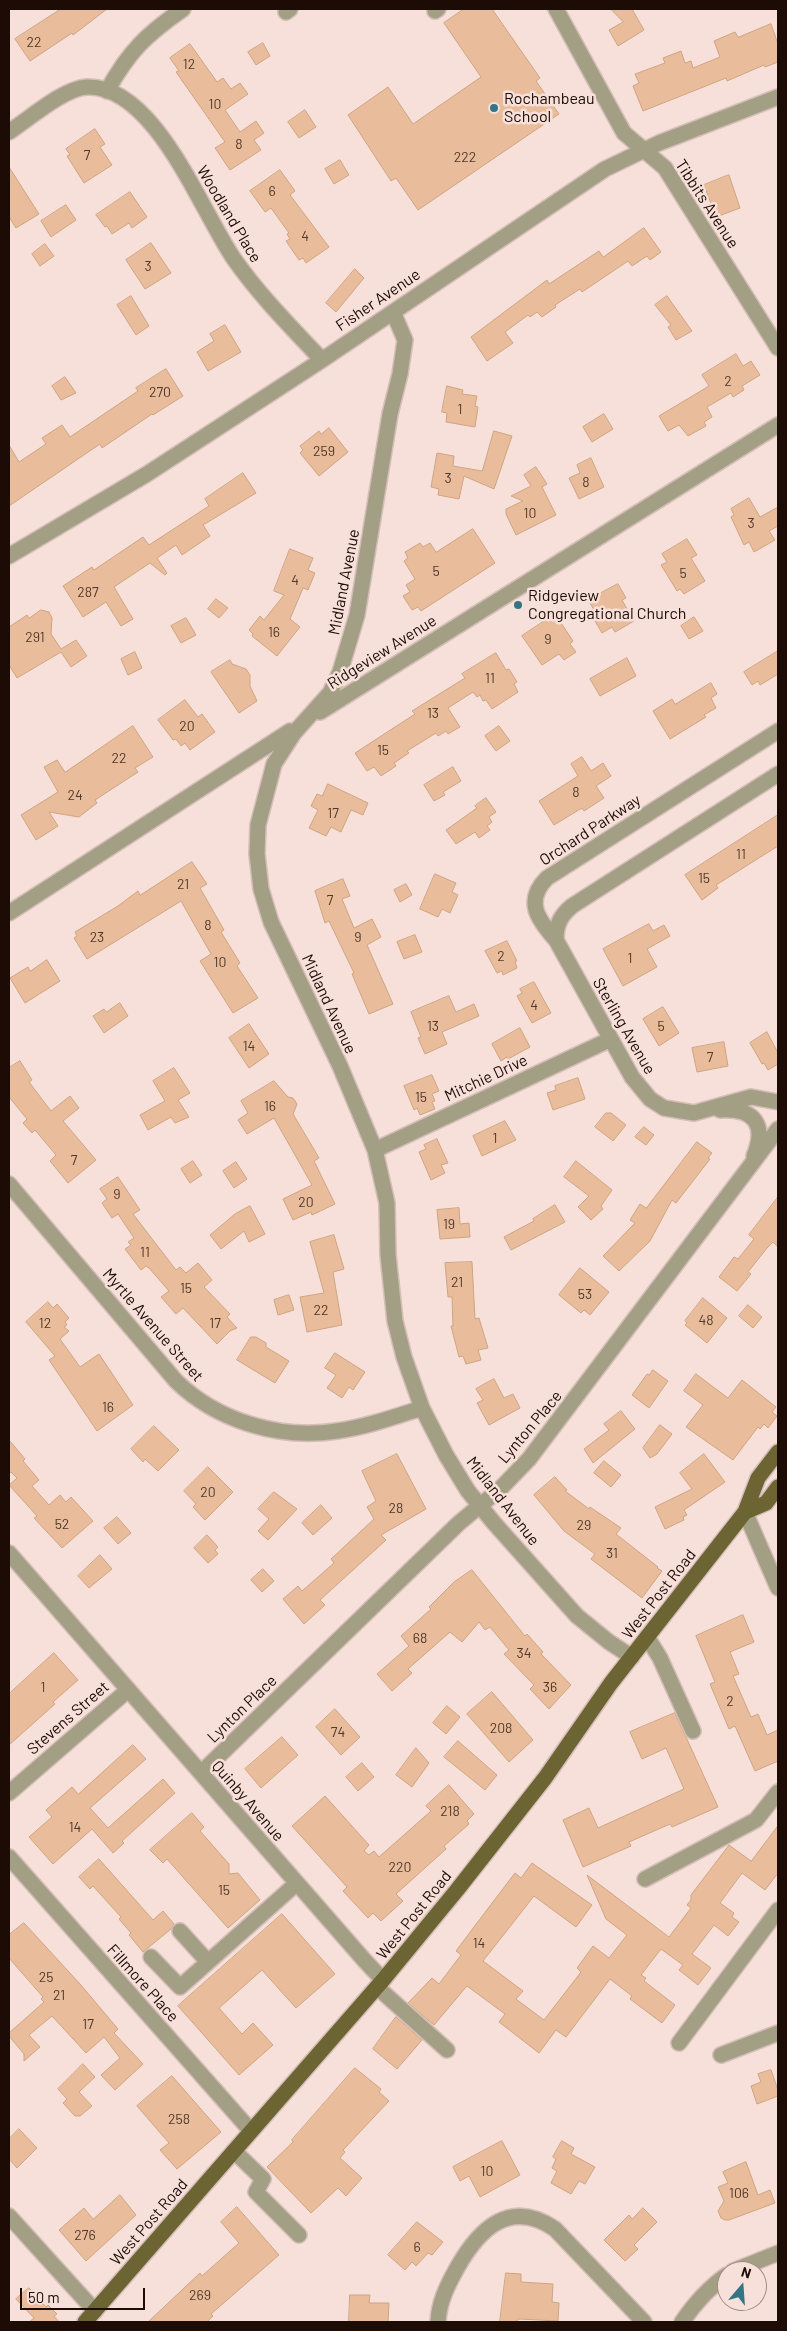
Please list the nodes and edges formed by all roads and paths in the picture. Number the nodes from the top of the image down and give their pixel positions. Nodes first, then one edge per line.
1 (183, 9) edge
2 (556, 9) edge
3 (107, 90) junction
4 (778, 97) edge
5 (9, 132) edge
6 (643, 150) junction
7 (393, 312) junction
8 (778, 348) edge
9 (322, 360) junction
10 (778, 425) edge
11 (9, 556) edge
12 (304, 723) junction
13 (778, 731) edge
14 (778, 774) edge
15 (9, 914) edge
16 (556, 940) junction
17 (610, 1039) junction
18 (778, 1102) edge
19 (708, 1110) junction
20 (778, 1129) edge
21 (376, 1150) junction
22 (750, 1166) junction
23 (9, 1184) edge
24 (422, 1408) junction
25 (778, 1452) edge
26 (778, 1487) edge
27 (480, 1505) junction
28 (745, 1512) junction
29 (9, 1553) edge
30 (778, 1588) edge
31 (647, 1637) junction
32 (632, 1657) junction
33 (128, 1690) junction
34 (693, 1731) dead end
35 (202, 1774) junction
36 (778, 1792) edge
37 (9, 1793) edge
38 (9, 1857) edge
39 (645, 1879) dead end
40 (297, 1883) junction
41 (778, 1910) edge
42 (180, 1931) dead end
43 (151, 1957) dead end
44 (208, 1962) junction
45 (380, 1983) junction
46 (778, 2033) edge
47 (679, 2043) dead end
48 (447, 2050) dead end
49 (721, 2054) dead end
50 (251, 2131) junction
51 (234, 2151) junction
52 (9, 2216) edge
53 (299, 2234) dead end
54 (778, 2253) edge
55 (758, 2261) edge
56 (717, 2282) edge
57 (90, 2317) edge
58 (438, 2322) edge
59 (644, 2322) edge
60 (682, 2322) edge

1 - 3 street
2 - 6 street, Tibbits Avenue
3 - 5 street, Woodland Place
3 - 9 street, Woodland Place
4 - 6 street, Fisher Avenue
6 - 7 street, Fisher Avenue
6 - 8 street, Tibbits Avenue
7 - 9 street, Fisher Avenue
7 - 12 street, Midland Avenue
9 - 11 street, Fisher Avenue
10 - 12 street, Ridgeview Avenue
12 - 15 street, Ridgeview Avenue
12 - 21 street, Midland Avenue
13 - 16 street, Orchard Parkway
14 - 16 street
16 - 17 street, Sterling Avenue
17 - 19 street, Sterling Avenue
17 - 21 street, Mitchie Drive
18 - 19 street, Sterling Avenue
19 - 22 street, Sterling Avenue
20 - 22 street, Lynton Place
21 - 24 street, Midland Avenue
22 - 27 street, Lynton Place
23 - 24 street, Myrtle Avenue Street
24 - 27 street, Midland Avenue
25 - 28 main road, West Post Road
26 - 28 main road, West Post Road
27 - 32 street, Midland Avenue
27 - 35 street, Lynton Place
28 - 30 street
28 - 31 main road, West Post Road
29 - 33 street, Quinby Avenue
31 - 32 main road, West Post Road
31 - 34 street
32 - 45 main road, West Post Road
33 - 35 street, Quinby Avenue
33 - 37 street, Stevens Street
35 - 40 street, Quinby Avenue
36 - 39 street
38 - 50 street, Fillmore Place
40 - 44 street
40 - 45 street, Quinby Avenue
41 - 47 street
42 - 44 street
43 - 44 street
45 - 48 street, Quinby Avenue
45 - 50 main road, West Post Road
46 - 49 street
50 - 51 main road, West Post Road
51 - 53 street
51 - 57 main road, West Post Road
52 - 57 street
54 - 55 street
56 - 60 street
58 - 59 street

